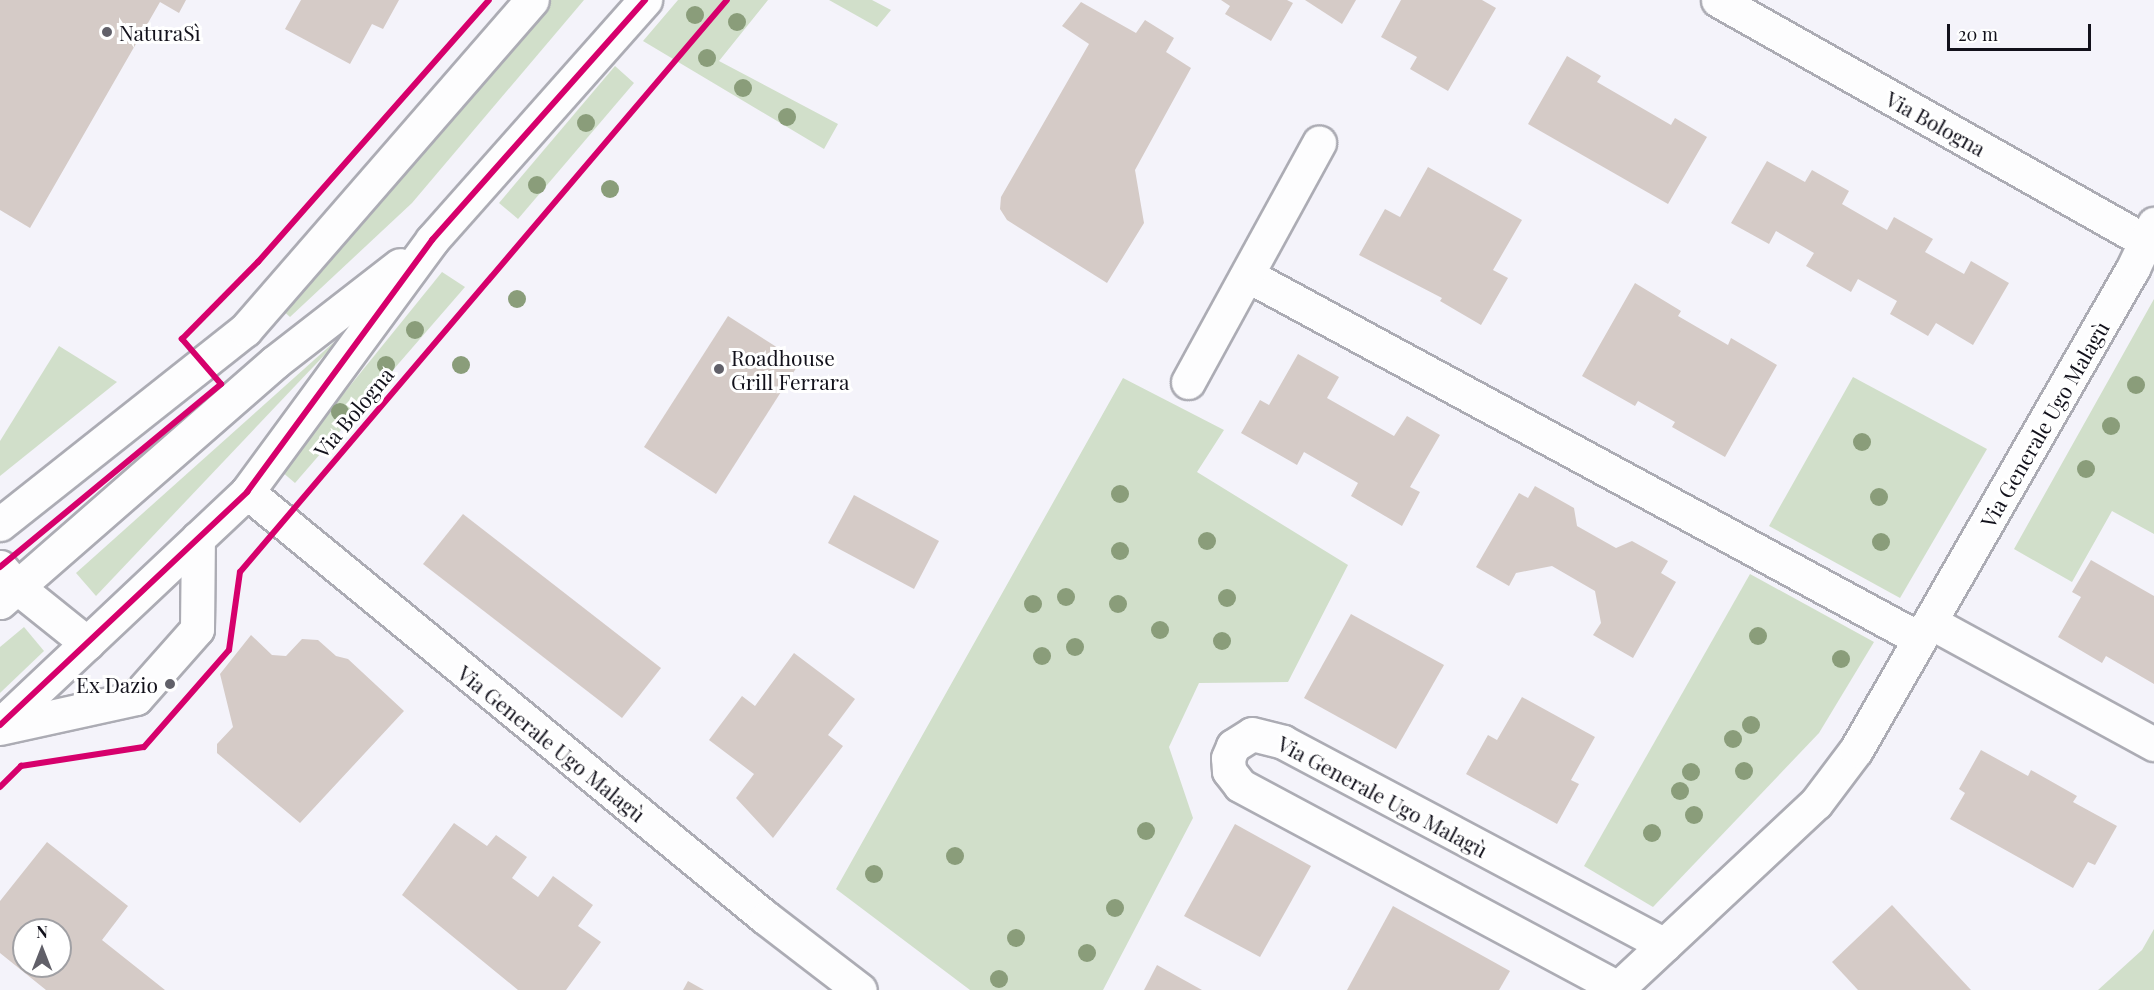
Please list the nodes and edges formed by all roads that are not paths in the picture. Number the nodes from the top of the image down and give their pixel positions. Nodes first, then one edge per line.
1 (532, 0) edge
2 (645, 0) edge
3 (1718, 0) edge
4 (1319, 142) dead end
5 (2151, 237) edge
6 (432, 240) junction
7 (1247, 275) junction
8 (245, 330) junction
9 (275, 362) junction
10 (1188, 382) dead end
11 (247, 492) junction
12 (0, 524) edge
13 (198, 538) junction
14 (6, 585) edge
15 (1925, 631) junction
16 (87, 643) junction
17 (0, 727) edge
18 (2154, 744) edge
19 (1664, 945) junction
20 (1617, 989) edge
21 (860, 990) edge

1 - 8 street
2 - 6 street, Via Bologna
3 - 5 street, Via Bologna
4 - 7 street
5 - 15 street, Via Generale Ugo Malagù
6 - 9 street, Via Bologna
6 - 11 street, Via Bologna
7 - 10 street
7 - 15 street
8 - 9 street
8 - 12 street
9 - 14 street, Via Bologna
11 - 13 street, Via Bologna
11 - 21 street, Via Generale Ugo Malagù
13 - 16 street, Via Bologna
13 - 17 street
14 - 16 street, Via Bologna
15 - 18 street
15 - 19 street, Via Generale Ugo Malagù
16 - 17 street, Via Bologna
19 - 20 street, Via Generale Ugo Malagù
19 - 20 street, Via Generale Ugo Malagù

